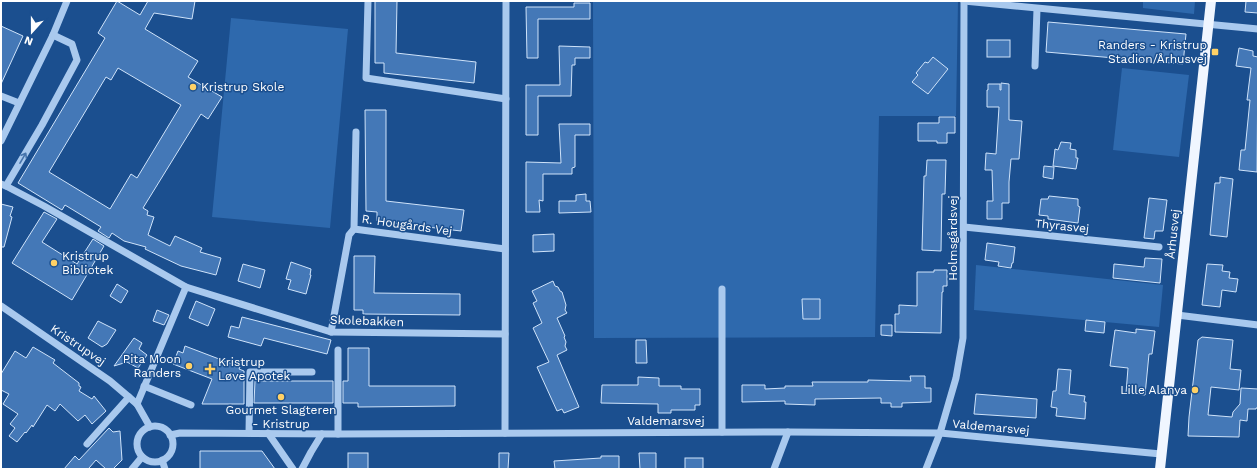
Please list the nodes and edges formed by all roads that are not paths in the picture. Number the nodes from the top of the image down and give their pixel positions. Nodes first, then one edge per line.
1 (68, 1) edge
2 (368, 1) edge
3 (506, 1) edge
4 (964, 1) edge
5 (1211, 1) edge
6 (1038, 8) junction
7 (1208, 25) junction
8 (1258, 29) edge
9 (53, 35) junction
10 (1035, 66) dead end
11 (1, 96) edge
12 (506, 99) junction
13 (19, 103) junction
14 (356, 132) dead end
15 (1, 141) edge
16 (4, 185) edge
17 (964, 227) junction
18 (354, 229) junction
19 (1159, 247) dead end
20 (505, 249) junction
21 (186, 288) junction
22 (722, 289) dead end
23 (1, 306) edge
24 (1177, 315) junction
25 (1258, 325) edge
26 (331, 332) junction
27 (505, 334) junction
28 (338, 350) dead end
29 (312, 372) dead end
30 (144, 386) junction
31 (129, 397) junction
32 (137, 404) junction
33 (191, 406) dead end
34 (150, 427) junction
35 (722, 432) junction
36 (788, 432) junction
37 (248, 433) junction
38 (268, 433) junction
39 (505, 433) junction
40 (940, 433) junction
41 (322, 434) junction
42 (338, 434) junction
43 (170, 435) junction
44 (87, 444) dead end
45 (1161, 454) junction
46 (142, 457) junction
47 (162, 460) junction
48 (132, 469) edge
49 (165, 469) edge
50 (292, 469) edge
51 (302, 469) edge
52 (774, 469) edge
53 (926, 469) edge
54 (1160, 469) edge

1 - 9 street
2 - 12 street
3 - 12 street
4 - 6 street
4 - 17 street, Holmsgårdsvej
5 - 7 main road, Århusvej
6 - 7 street
6 - 10 street
7 - 8 street
7 - 24 main road, Århusvej
9 - 13 street
16 -> 9 street
11 - 13 street
12 - 20 street
13 - 15 street
14 - 18 street, R. Hougårds Vej
16 - 21 street, Skolebakken
17 - 19 street, Thyrasvej
17 - 40 street, Holmsgårdsvej
18 - 20 street, R. Hougårds Vej
18 - 26 street
20 - 27 street
21 - 26 street, Skolebakken
21 - 30 street
22 - 35 street
23 - 31 street, Kristrupvej
24 - 25 street
24 - 45 main road, Århusvej
26 - 27 street, Skolebakken
27 - 39 street
28 - 42 street
29 - 37 street
30 - 32 street
30 - 33 street
31 - 32 street, Kristrupvej
31 - 44 street
32 - 34 street, Kristrupvej
34 - 43 street
34 - 46 street
35 - 36 street, Valdemarsvej
35 - 39 street, Valdemarsvej
36 - 40 street, Valdemarsvej
36 - 52 street
37 - 38 street, Valdemarsvej
37 - 43 street, Valdemarsvej
38 - 41 street, Valdemarsvej
38 - 50 street
39 - 42 street, Valdemarsvej
40 - 45 street, Valdemarsvej
40 - 53 street, Holmsgårdsvej
41 - 42 street, Valdemarsvej
41 - 51 street
43 - 47 street
45 - 54 main road, Århusvej
46 - 47 street
46 - 48 street
47 - 49 street

